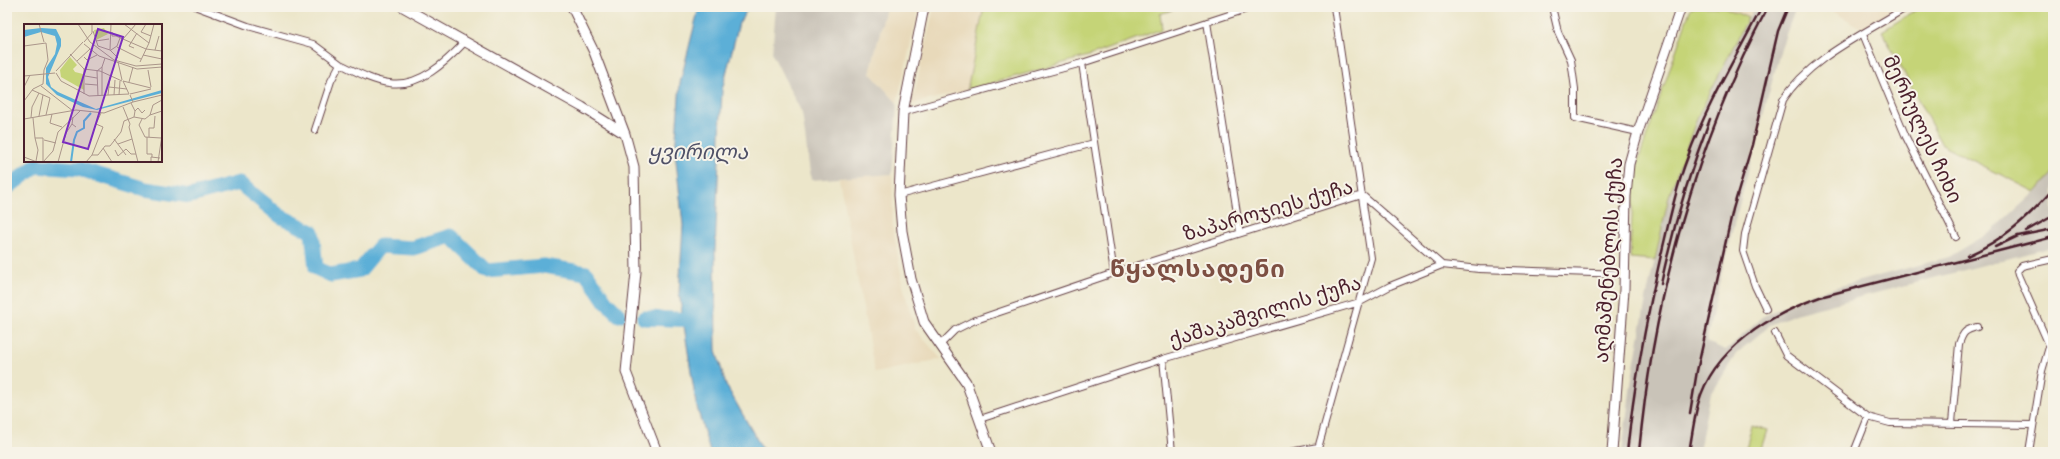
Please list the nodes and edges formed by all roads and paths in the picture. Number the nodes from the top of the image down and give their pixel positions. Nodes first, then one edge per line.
1 (197, 7) edge
2 (403, 7) edge
3 (572, 7) edge
4 (924, 7) edge
5 (1253, 7) edge
6 (1334, 7) edge
7 (1552, 7) edge
8 (1681, 7) edge
9 (1907, 7) edge
10 (1207, 22) junction
11 (1863, 34) junction
12 (465, 42) junction
13 (1082, 63) junction
14 (340, 64) junction
15 (903, 112) junction
16 (315, 130) dead end
17 (1638, 132) junction
18 (625, 134) junction
19 (1094, 143) junction
20 (899, 195) junction
21 (1362, 195) junction
22 (1240, 232) junction
23 (1956, 237) dead end
24 (2053, 259) edge
25 (1442, 265) junction
26 (1114, 273) junction
27 (1623, 274) junction
28 (1360, 302) junction
29 (1766, 309) dead end
30 (1977, 327) dead end
31 (1775, 333) dead end
32 (940, 345) junction
33 (2049, 347) junction
34 (2053, 354) edge
35 (1163, 359) junction
36 (1868, 417) junction
37 (980, 419) junction
38 (1952, 423) junction
39 (2033, 425) junction
40 (1318, 450) edge
41 (657, 452) edge
42 (991, 452) edge
43 (1172, 452) edge
44 (1292, 452) edge
45 (1612, 452) edge
46 (1854, 452) edge
47 (2029, 452) edge

1 - 14 street
2 - 12 street
3 - 18 street
4 - 15 street
5 - 10 street
6 - 21 street
7 - 17 street
8 - 17 street, აღმაშენებლის ქუჩა
9 - 11 street
10 - 13 street
10 - 22 street
11 - 23 street, მერჩულეს ჩიხი
11 - 29 street
12 - 14 street
12 - 18 street
13 - 15 street
13 - 19 street
14 - 16 street
15 - 20 street
17 - 27 street, აღმაშენებლის ქუჩა
18 - 41 street
19 - 20 street
19 - 26 street
20 - 32 street
21 - 22 street, ზაპაროჯიეს ქუჩა
21 - 25 street, ზაპაროჯიეს ქუჩა
21 - 28 street
22 - 26 street, ზაპაროჯიეს ქუჩა
24 - 33 street
25 - 27 street
25 - 28 street, ქაშაკაშვილის ქუჩა
26 - 32 street, ზაპაროჯიეს ქუჩა
27 - 45 street, აღმაშენებლის ქუჩა
28 - 35 street, ქაშაკაშვილის ქუჩა
28 - 40 street
30 - 38 street
31 - 36 street
32 - 37 street
33 - 34 street
33 - 39 street
35 - 37 street, ქაშაკაშვილის ქუჩა
35 - 43 street, ქაშაკაშვილის ქუჩა
36 - 38 street
36 - 46 street
37 - 42 street
38 - 39 street
39 - 47 street
40 - 44 street

